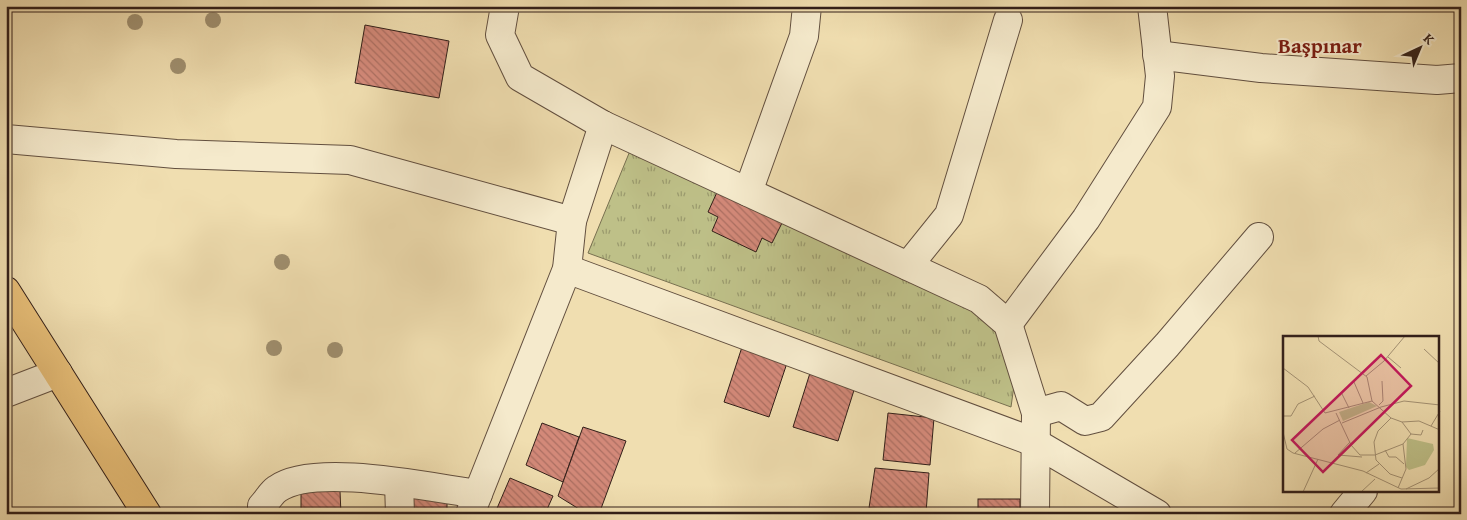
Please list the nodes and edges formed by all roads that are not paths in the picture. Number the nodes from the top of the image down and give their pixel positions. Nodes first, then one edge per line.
1 (505, 6) edge
2 (807, 6) edge
3 (1152, 6) edge
4 (1008, 20) dead end
5 (1157, 56) junction
6 (1461, 78) edge
7 (602, 125) junction
8 (6, 139) edge
9 (748, 192) junction
10 (572, 221) junction
11 (1259, 237) dead end
12 (908, 266) junction
13 (567, 269) junction
14 (6, 291) edge
15 (1008, 324) junction
16 (58, 373) junction
17 (6, 394) edge
18 (1036, 413) junction
19 (1034, 442) junction
20 (399, 483) junction
21 (1362, 492) edge
22 (474, 504) edge
23 (147, 514) edge
24 (262, 514) edge
25 (400, 514) edge
26 (1035, 514) edge
27 (1157, 514) edge
28 (1344, 514) edge

1 - 7 street
2 - 9 street
3 - 5 street
4 - 12 street
5 - 6 street
5 - 15 street
7 - 9 street
7 - 10 street
8 - 10 street
9 - 12 street
10 - 13 street
11 - 18 street
12 - 15 street
13 - 19 street
13 - 22 street
14 - 16 main road
15 - 18 street
16 - 17 street
16 - 23 main road
18 - 19 street
19 - 26 street
19 - 27 street
20 - 22 street
20 - 24 street
20 - 25 street
21 - 28 street

